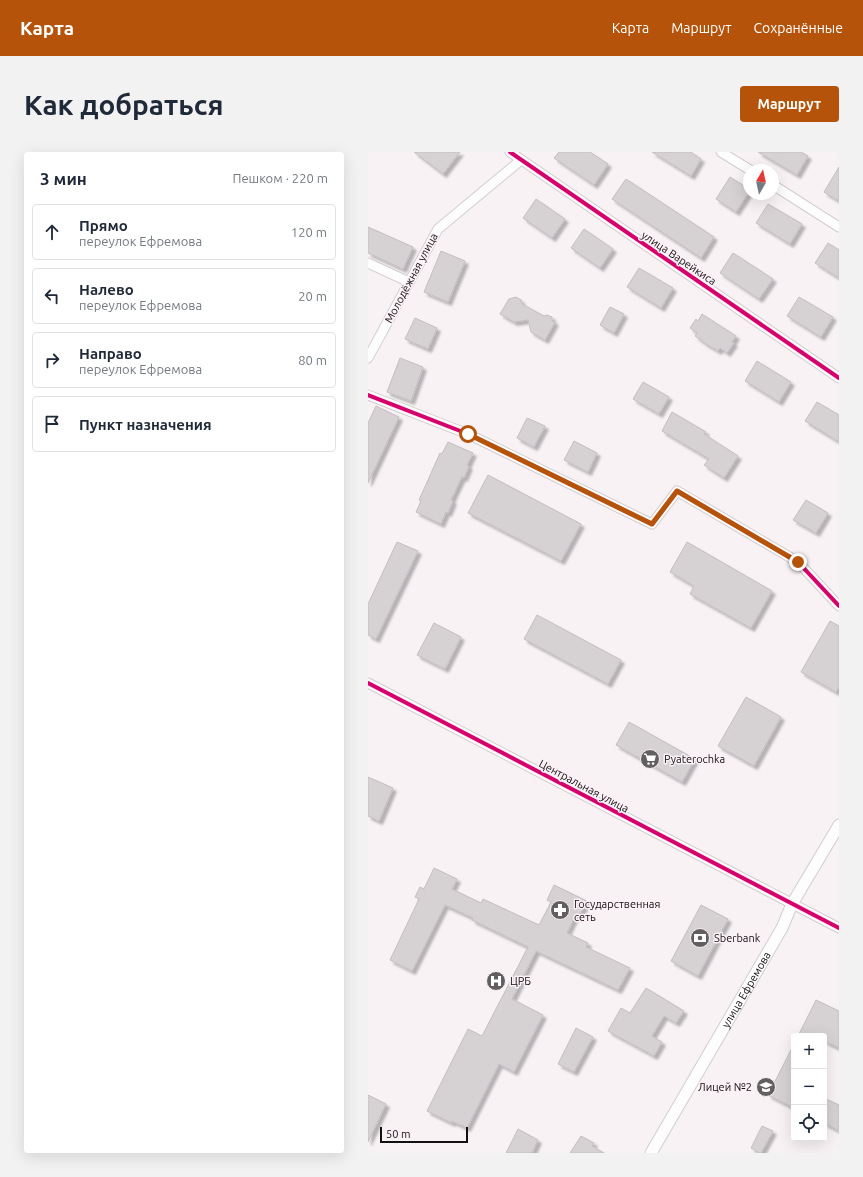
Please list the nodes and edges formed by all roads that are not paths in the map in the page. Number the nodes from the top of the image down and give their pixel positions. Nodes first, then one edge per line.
1 (510, 152) edge
2 (721, 152) edge
3 (521, 160) junction
4 (743, 166) edge
5 (779, 189) edge
6 (839, 227) edge
7 (368, 264) edge
8 (409, 282) junction
9 (371, 343) edge
10 (368, 358) edge
11 (839, 378) edge
12 (368, 395) edge
13 (839, 606) edge
14 (368, 683) edge
15 (839, 825) edge
16 (792, 904) junction
17 (839, 928) edge
18 (651, 1153) edge

1 - 3 street, улица Варейкиса
2 - 4 street
3 - 8 street, Молодёжная улица
3 - 11 street, улица Варейкиса
5 - 6 street
7 - 8 street
8 - 9 street, Молодёжная улица
9 - 10 street, Молодёжная улица
12 - 13 street
14 - 16 street, Центральная улица
15 - 16 street, улица Ефремова
16 - 17 street, Центральная улица
16 - 18 street, улица Ефремова

